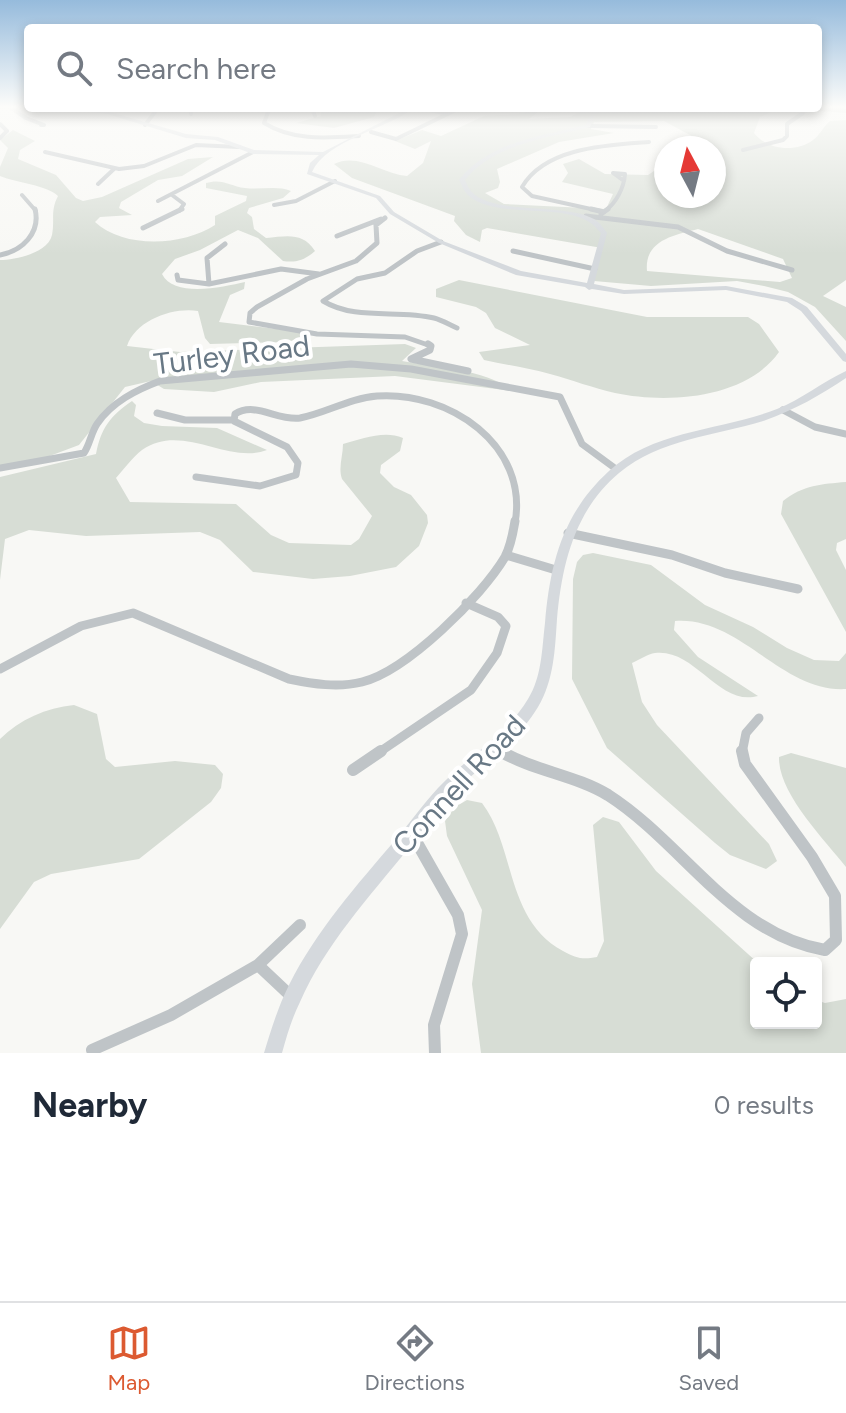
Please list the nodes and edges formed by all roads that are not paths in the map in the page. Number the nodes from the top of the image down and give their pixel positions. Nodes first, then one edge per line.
1 (58, 155) edge
2 (166, 155) edge
3 (247, 155) edge
4 (319, 155) edge
5 (493, 155) edge
6 (572, 155) edge
7 (114, 169) junction
8 (335, 181) junction
9 (624, 181) dead end
10 (98, 184) dead end
11 (22, 195) dead end
12 (172, 195) junction
13 (158, 201) dead end
14 (274, 205) dead end
15 (604, 212) junction
16 (389, 215) junction
17 (586, 216) junction
18 (143, 228) dead end
19 (337, 236) dead end
20 (441, 242) junction
21 (225, 244) dead end
22 (513, 251) dead end
23 (0, 255) edge
24 (595, 269) junction
25 (792, 270) dead end
26 (320, 274) junction
27 (177, 275) dead end
28 (209, 284) junction
29 (589, 288) junction
30 (457, 328) dead end
31 (846, 359) edge
32 (468, 371) dead end
33 (846, 374) edge
34 (783, 410) junction
35 (157, 413) dead end
36 (234, 420) junction
37 (846, 434) edge
38 (0, 468) edge
39 (616, 469) junction
40 (196, 477) dead end
41 (567, 532) junction
42 (506, 555) junction
43 (556, 570) junction
44 (798, 589) dead end
45 (466, 603) junction
46 (0, 669) edge
47 (759, 718) dead end
48 (496, 749) junction
49 (353, 770) dead end
50 (412, 834) junction
51 (300, 925) dead end
52 (258, 965) junction
53 (293, 999) junction
54 (92, 1050) dead end
55 (273, 1053) edge
56 (435, 1053) edge

1 - 7 street
2 - 7 street
3 - 12 street
4 - 8 main road
5 - 17 main road
6 - 15 street
7 - 10 street
8 - 14 street
8 - 16 main road
9 - 15 street
11 - 23 street
12 - 13 street
12 - 18 street
15 - 17 street
16 - 19 street
16 - 20 main road
16 - 26 street
17 - 24 main road
17 - 25 street
20 - 29 main road
20 - 30 street
21 - 28 street
22 - 24 street
24 - 29 main road
26 - 28 street
26 - 32 street
27 - 28 street
29 - 31 main road
33 - 34 main road, Connell Road
34 - 37 street
34 - 39 main road, Connell Road
35 - 36 street
36 - 40 street
36 - 42 street
38 - 39 street, Turley Road
39 - 41 main road, Connell Road
41 - 43 main road, Connell Road
41 - 44 street
42 - 43 street
42 - 45 street
43 - 48 main road, Connell Road
45 - 46 street
45 - 49 street
47 - 48 street
48 - 50 main road, Connell Road
50 - 53 main road, Connell Road
50 - 56 street
51 - 52 street
52 - 53 street
52 - 54 street
53 - 55 main road, Connell Road

